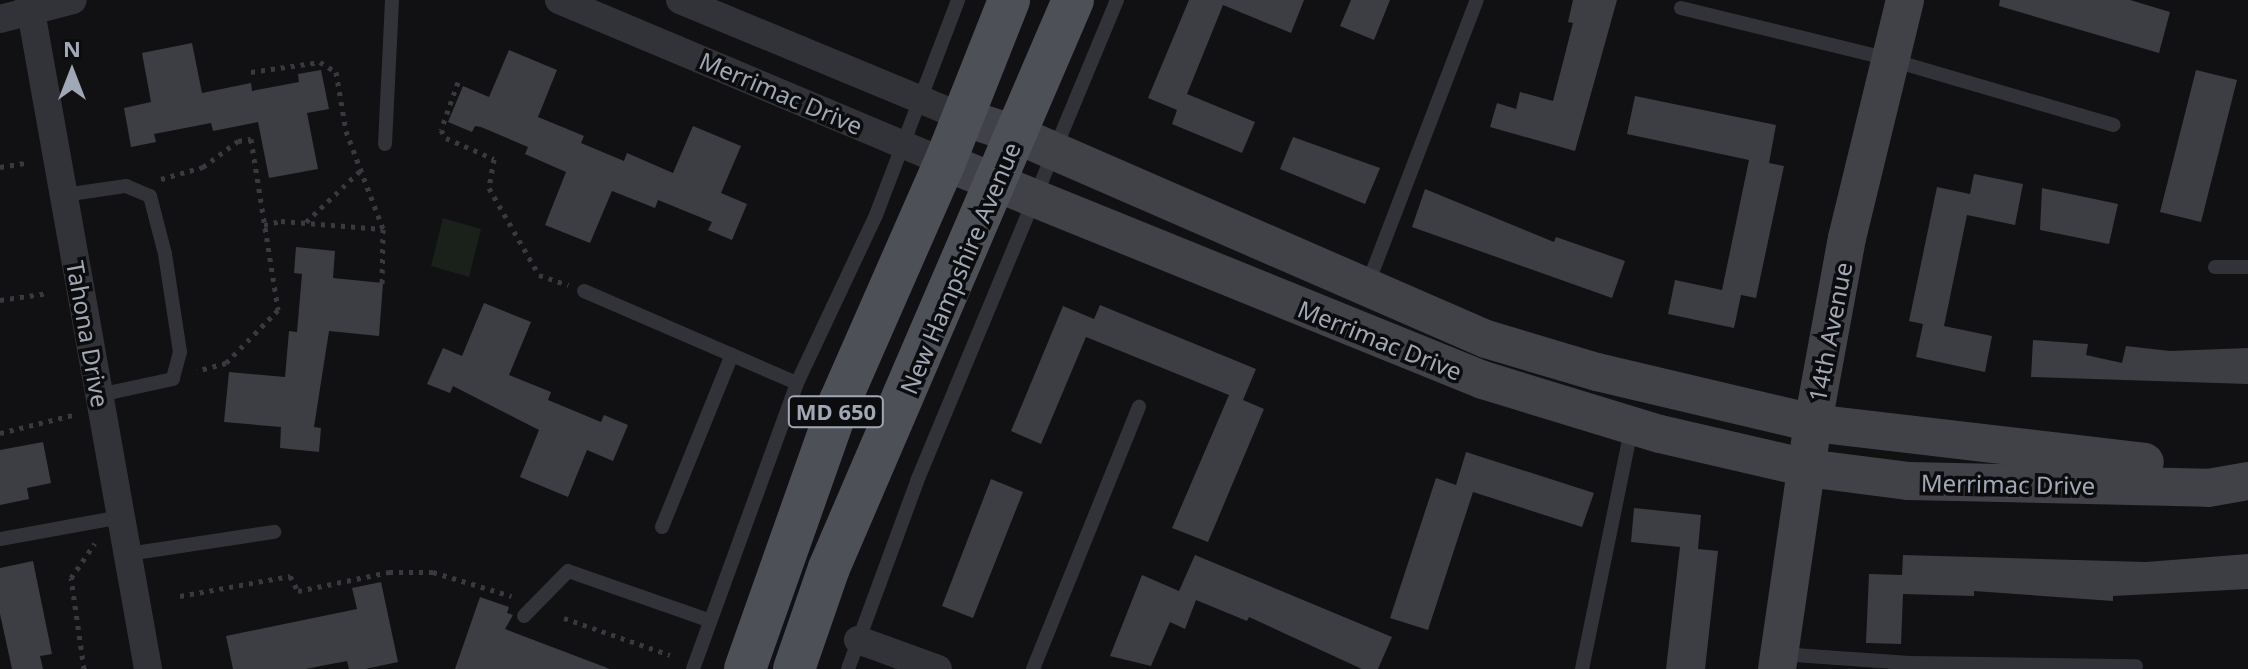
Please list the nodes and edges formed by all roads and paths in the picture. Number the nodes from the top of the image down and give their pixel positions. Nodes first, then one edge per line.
1 (73, 0) edge
2 (392, 0) edge
3 (559, 0) edge
4 (680, 0) edge
5 (958, 0) edge
6 (1009, 0) edge
7 (1073, 0) edge
8 (1117, 0) edge
9 (1477, 0) edge
10 (1905, 0) edge
11 (30, 6) edge
12 (1681, 8) dead end
13 (0, 19) edge
14 (1888, 59) junction
15 (251, 72) dead end
16 (458, 82) dead end
17 (919, 98) junction
18 (963, 117) junction
19 (2114, 125) dead end
20 (1035, 143) junction
21 (385, 144) dead end
22 (903, 144) junction
23 (945, 162) junction
24 (25, 163) dead end
25 (0, 167) edge
26 (361, 170) junction
27 (150, 172) dead end
28 (1015, 190) junction
29 (64, 195) junction
30 (305, 223) junction
31 (264, 225) junction
32 (383, 229) junction
33 (2215, 267) dead end
34 (2248, 267) edge
35 (382, 286) dead end
36 (1367, 287) junction
37 (584, 291) joint
38 (48, 293) dead end
39 (0, 300) edge
40 (732, 355) junction
41 (797, 383) junction
42 (187, 384) dead end
43 (99, 395) junction
44 (1139, 407) dead end
45 (73, 415) dead end
46 (1813, 423) junction
47 (1632, 425) junction
48 (0, 433) edge
49 (2248, 464) edge
50 (1807, 468) junction
51 (2248, 481) edge
52 (121, 517) junction
53 (662, 527) dead end
54 (274, 532) dead end
55 (0, 539) edge
56 (97, 541) dead end
57 (128, 554) junction
58 (180, 596) dead end
59 (511, 596) dead end
60 (524, 616) dead end
61 (564, 618) dead end
62 (708, 620) junction
63 (858, 640) junction
64 (670, 655) dead end
65 (1778, 662) edge
66 (2136, 666) dead end
67 (84, 669) edge
68 (148, 669) edge
69 (693, 669) edge
70 (745, 669) edge
71 (794, 669) edge
72 (848, 669) edge
73 (938, 669) edge
74 (1033, 669) edge
75 (1582, 669) edge

1 - 11 street
2 - 21 lane
3 - 22 street, Merrimac Drive
4 - 17 street, Merrimac Drive
5 - 17 lane
6 - 18 main road, MD 650
7 - 20 main road, New Hampshire Avenue / MD 650
8 - 20 lane
9 - 36 lane
10 - 14 street, 14th Avenue
11 - 13 street
11 - 29 street, Tahona Drive
12 - 14 lane
14 - 19 lane
14 - 46 street, 14th Avenue
15 - 26 path
16 - 37 path
17 - 18 street, Merrimac Drive
17 - 22 lane
18 - 20 street, Merrimac Drive
18 - 23 main road, MD 650
20 - 28 main road, New Hampshire Avenue / MD 650
20 - 36 street, Merrimac Drive
22 - 23 street, Merrimac Drive
22 - 41 lane
23 - 28 street, Merrimac Drive
23 - 70 main road, MD 650
24 - 25 path
26 - 30 path
26 - 32 path
27 - 31 path
28 - 47 street, Merrimac Drive
28 - 63 lane
28 - 71 main road, New Hampshire Avenue / MD 650
29 - 43 street, Tahona Drive
29 - 43 lane
30 - 31 path
30 - 32 path
31 - 42 path
32 - 35 path
33 - 34 lane
36 - 46 street, Merrimac Drive
37 - 40 lane
38 - 39 path
40 - 41 lane
40 - 53 lane
41 - 62 lane
43 - 52 street, Tahona Drive
44 - 74 lane
45 - 48 path
46 - 49 street, Merrimac Drive
46 - 50 street, 14th Avenue
47 - 50 street, Merrimac Drive
47 - 75 lane
50 - 51 street, Merrimac Drive
50 - 65 street, 14th Avenue
52 - 55 lane
52 - 57 street, Tahona Drive
54 - 57 lane
56 - 67 path
57 - 68 street, Tahona Drive
58 - 59 path
60 - 62 lane
61 - 64 path
62 - 69 lane
63 - 72 lane
63 - 73 street
65 - 66 lane

